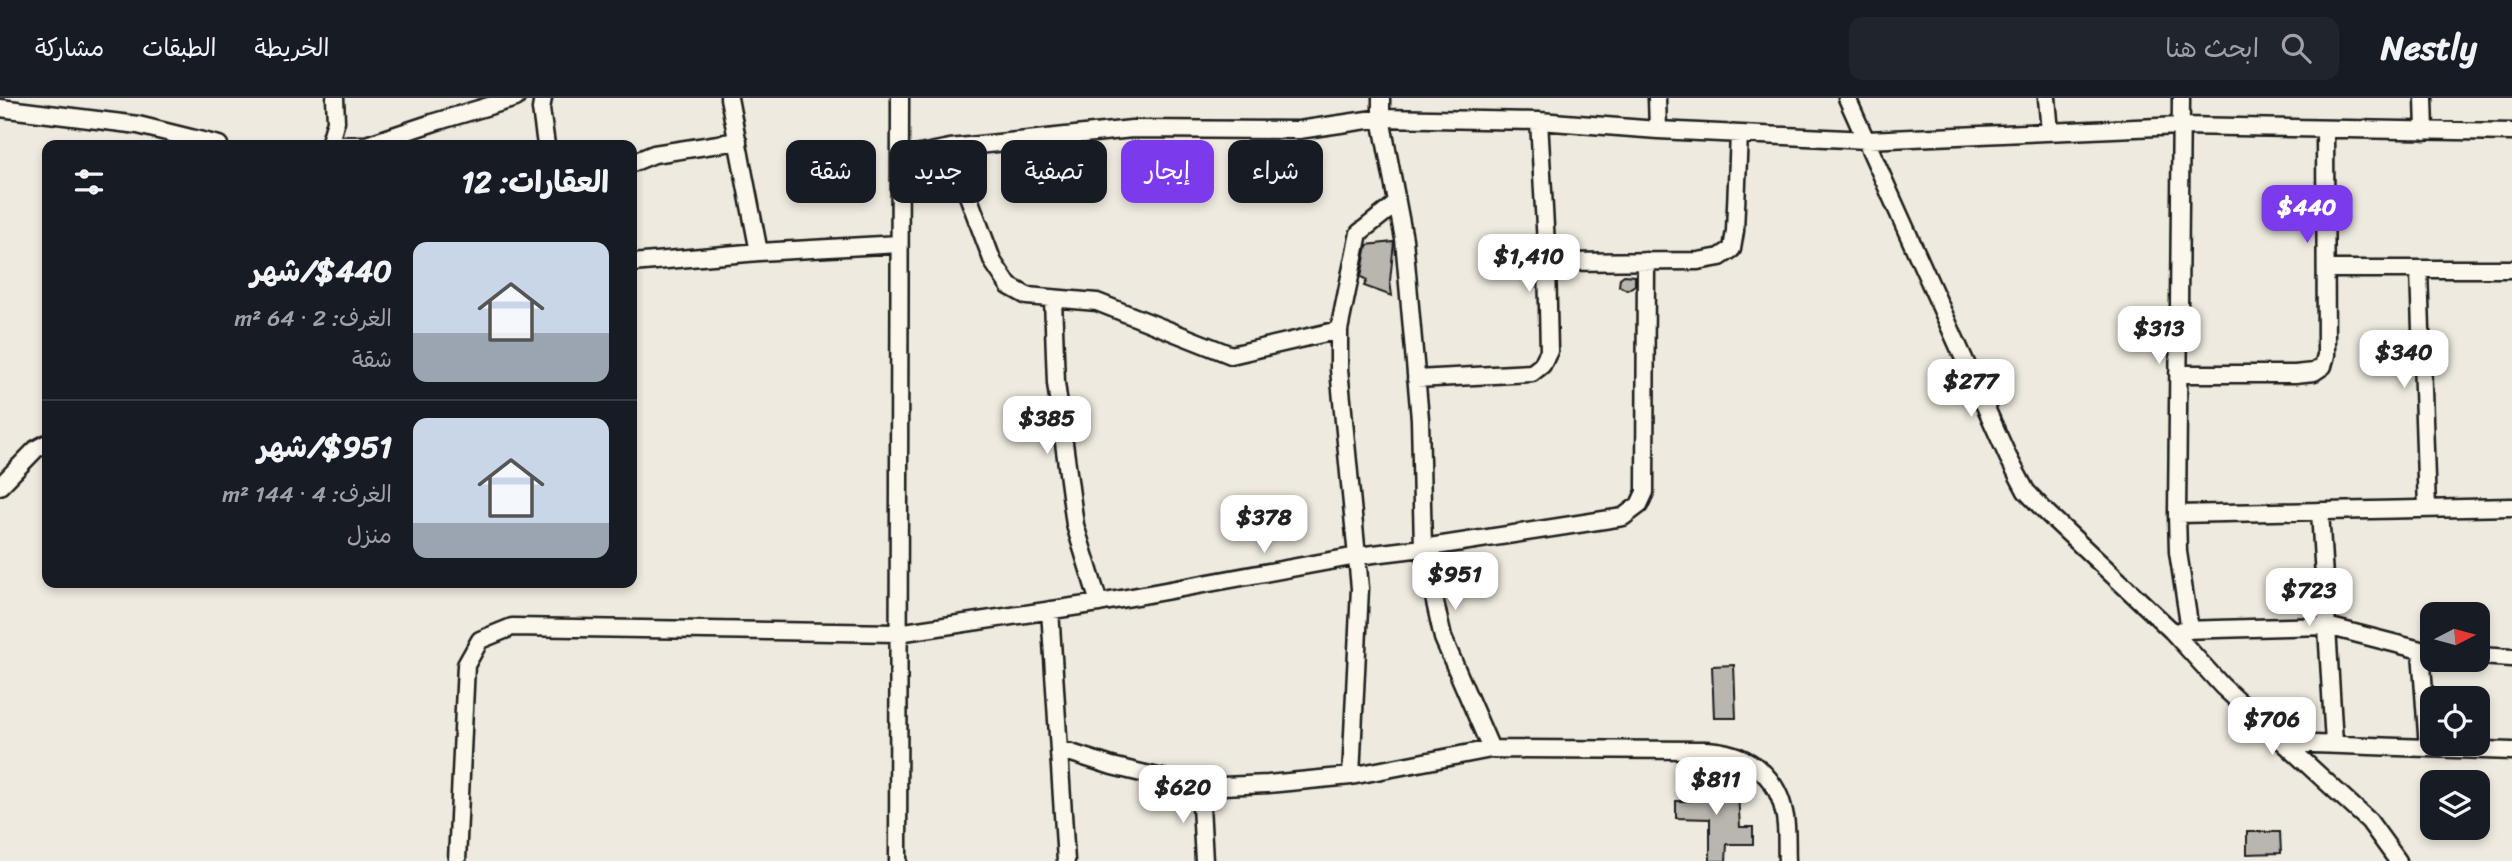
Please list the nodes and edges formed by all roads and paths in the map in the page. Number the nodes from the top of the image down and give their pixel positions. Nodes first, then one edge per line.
1 (335, 98) edge
2 (516, 98) edge
3 (543, 98) edge
4 (729, 98) edge
5 (900, 98) edge
6 (1381, 98) edge
7 (1657, 98) edge
8 (1847, 98) edge
9 (2047, 98) edge
10 (2180, 98) edge
11 (2424, 98) edge
12 (0, 108) edge
13 (1381, 118) junction
14 (1539, 121) junction
15 (2180, 126) junction
16 (2325, 129) junction
17 (1658, 130) junction
18 (2425, 131) junction
19 (2050, 132) junction
20 (2512, 132) edge
21 (1739, 134) junction
22 (199, 140) edge
23 (330, 140) edge
24 (381, 140) edge
25 (544, 140) edge
26 (900, 140) edge
27 (1867, 140) junction
28 (738, 141) junction
29 (987, 144) edge
30 (637, 161) edge
31 (899, 203) edge
32 (971, 203) edge
33 (1397, 203) junction
34 (899, 244) junction
35 (760, 252) junction
36 (1646, 261) junction
37 (1547, 262) junction
38 (637, 263) edge
39 (2326, 269) junction
40 (2512, 269) edge
41 (2419, 270) junction
42 (1053, 299) junction
43 (1339, 330) junction
44 (2178, 374) junction
45 (1416, 379) junction
46 (42, 446) edge
47 (0, 485) edge
48 (2512, 507) edge
49 (2427, 509) junction
50 (2320, 511) junction
51 (2177, 514) junction
52 (1423, 548) junction
53 (1357, 556) junction
54 (1099, 603) junction
55 (1050, 610) junction
56 (2327, 626) junction
57 (2190, 630) junction
58 (2172, 631) junction
59 (898, 633) junction
60 (2420, 650) edge
61 (2490, 657) edge
62 (2512, 658) edge
63 (2285, 743) junction
64 (2334, 743) junction
65 (2420, 748) edge
66 (1059, 749) junction
67 (1491, 749) junction
68 (2490, 750) edge
69 (2512, 751) edge
70 (1351, 776) junction
71 (1199, 787) junction
72 (457, 861) edge
73 (898, 861) edge
74 (1066, 861) edge
75 (1204, 861) edge
76 (1787, 861) edge
77 (2398, 861) edge

1 - 23 street
2 - 24 street
3 - 25 street
4 - 28 street
5 - 26 street
6 - 13 street
7 - 17 street
8 - 27 street
9 - 19 street
10 - 15 street
11 - 18 street
12 - 22 street
13 - 14 street
13 - 29 street
13 - 33 street
14 - 17 street
14 - 37 street
15 - 16 street
15 - 19 street
15 - 44 street
16 - 18 street
16 - 39 street
17 - 21 street
18 - 20 street
19 - 27 street
21 - 27 street
21 - 36 street
27 - 58 street
28 - 30 street
28 - 35 street
31 - 34 street
32 - 42 street
33 - 43 street
33 - 45 street
34 - 35 street
34 - 59 street
35 - 38 street
36 - 37 street
36 - 52 street
37 - 45 street
39 - 41 street
39 - 44 street
40 - 41 street
41 - 49 street
42 - 43 street
42 - 54 street
43 - 53 street
44 - 51 street
45 - 52 street
46 - 47 street
48 - 49 street
49 - 50 street
50 - 51 street
50 - 56 street
51 - 57 street
52 - 53 street
52 - 67 street
53 - 54 street
53 - 70 street
54 - 55 street
55 - 59 street
55 - 66 street
56 - 57 street
56 - 60 street
56 - 64 street
57 - 58 street
58 - 63 street
59 - 72 street
59 - 73 street
61 - 62 street
63 - 64 street
63 - 77 street
64 - 65 street
66 - 71 street
66 - 74 street
67 - 70 street
67 - 76 street
68 - 69 street
70 - 71 street
71 - 75 street

